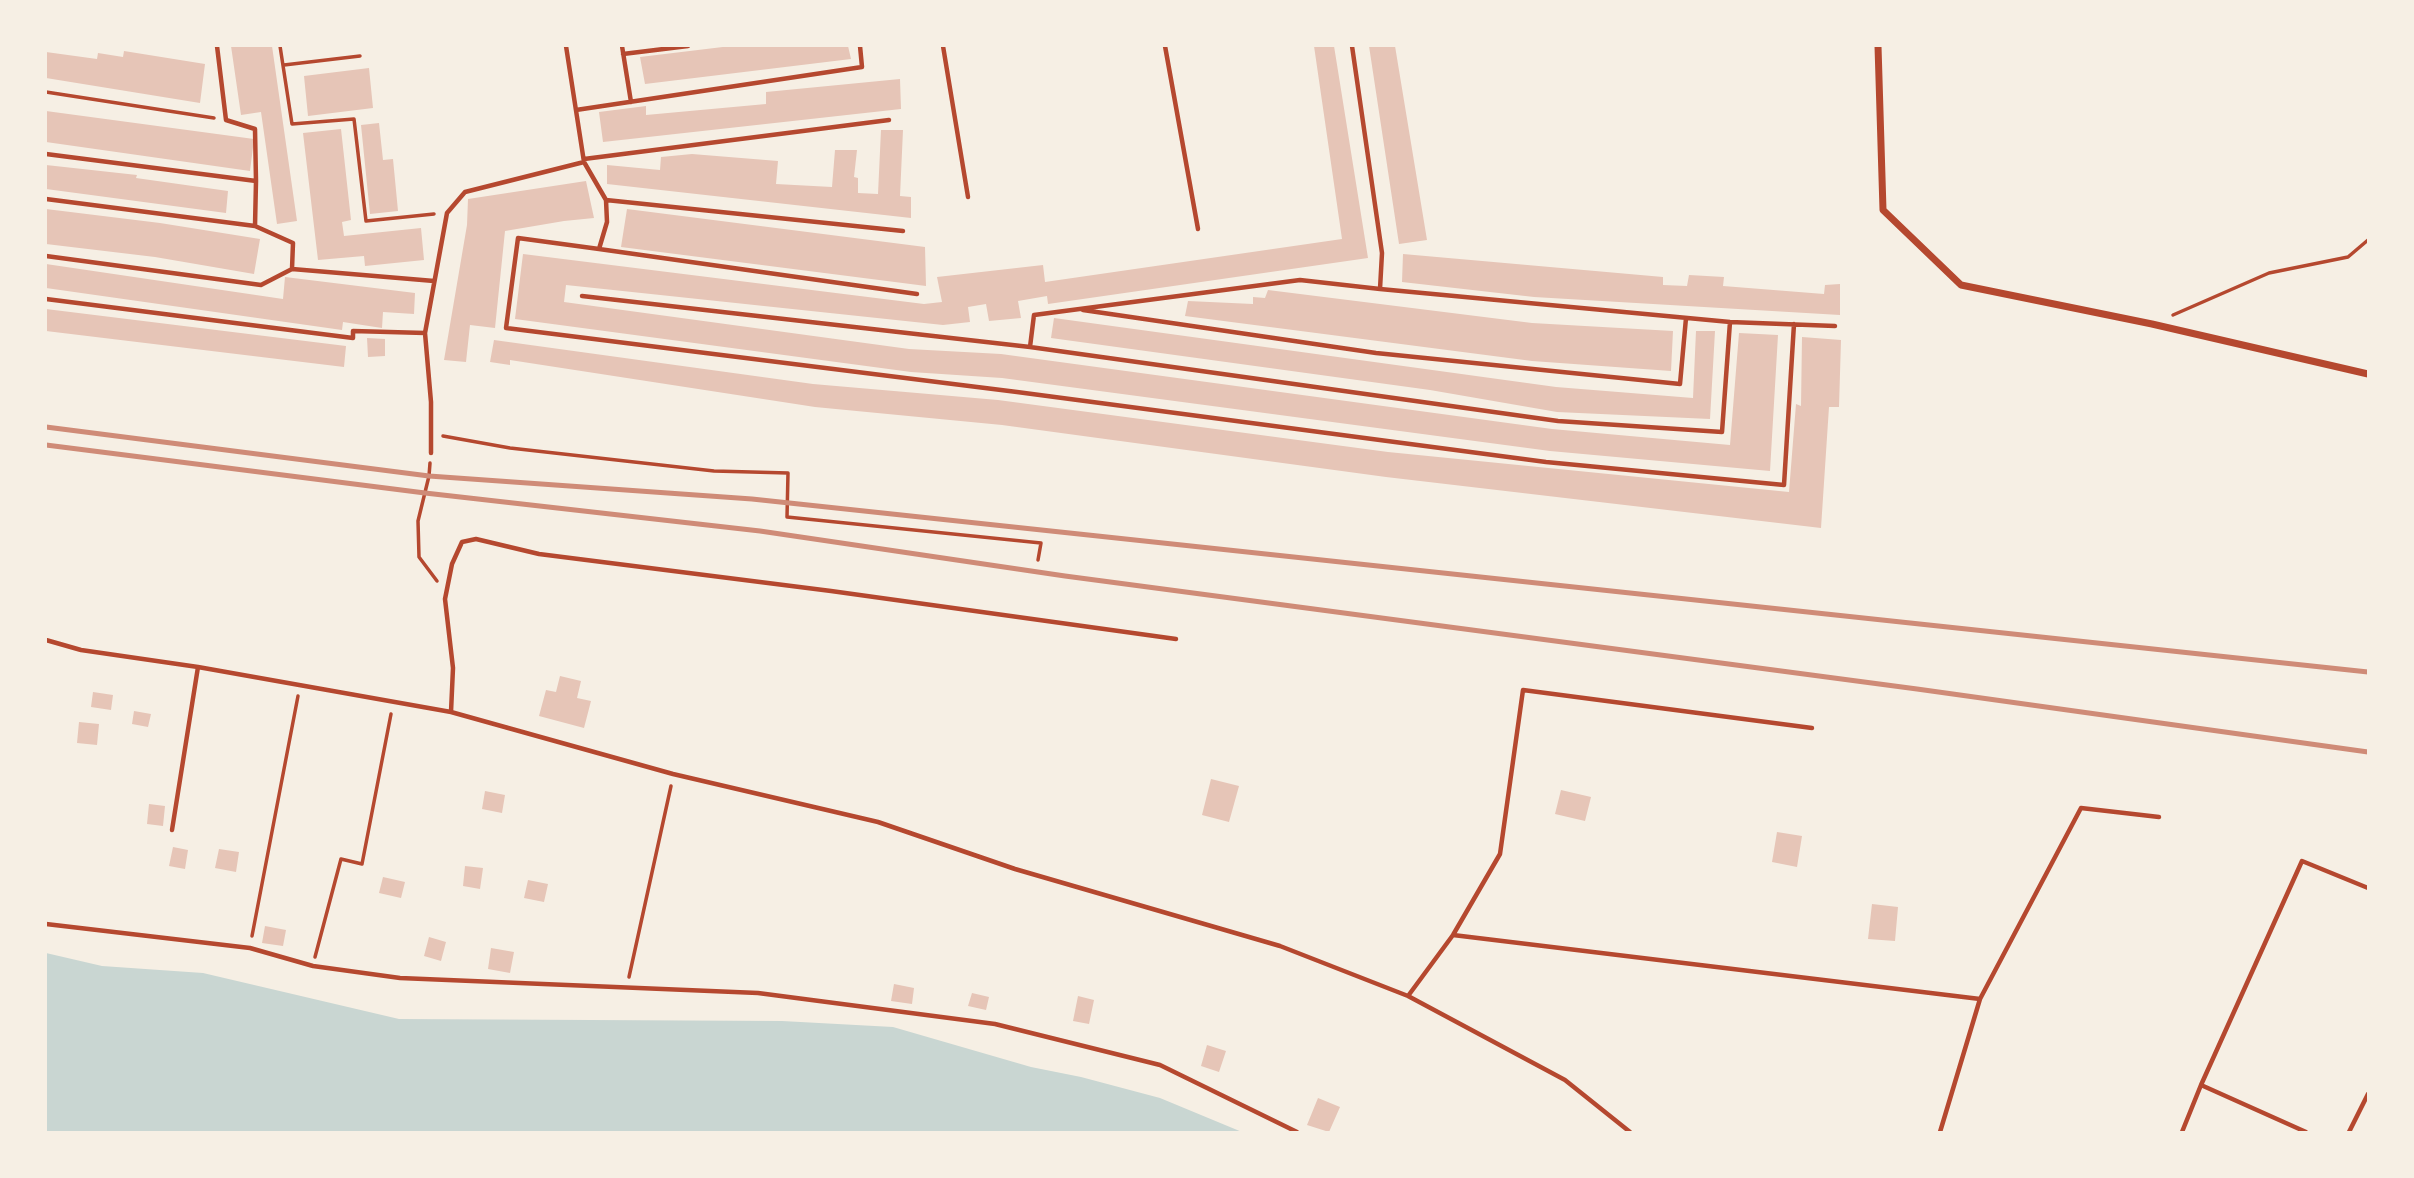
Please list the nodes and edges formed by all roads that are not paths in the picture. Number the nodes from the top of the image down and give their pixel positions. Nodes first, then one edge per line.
1 (216, 46) edge
2 (566, 46) edge
3 (622, 46) edge
4 (688, 46) edge
5 (860, 46) edge
6 (943, 46) edge
7 (1166, 46) edge
8 (1352, 46) edge
9 (1878, 46) edge
10 (623, 54) junction
11 (631, 102) junction
12 (576, 110) junction
13 (889, 120) dead end
14 (46, 155) edge
15 (584, 161) junction
16 (256, 181) junction
17 (968, 197) dead end
18 (46, 199) edge
19 (606, 200) junction
20 (255, 226) junction
21 (1198, 229) dead end
22 (902, 231) dead end
23 (599, 249) junction
24 (46, 256) edge
25 (292, 269) junction
26 (435, 281) junction
27 (1380, 289) junction
28 (917, 295) dead end
29 (582, 296) dead end
30 (46, 299) edge
31 (1078, 309) junction
32 (1686, 318) junction
33 (1730, 322) junction
34 (1794, 324) junction
35 (1835, 326) dead end
36 (425, 333) junction
37 (1030, 347) junction
38 (2368, 374) edge
39 (430, 453) dead end
40 (1176, 639) dead end
41 (46, 640) edge
42 (198, 667) junction
43 (451, 712) junction
44 (1812, 728) dead end
45 (2159, 817) dead end
46 (172, 830) dead end
47 (2368, 888) edge
48 (46, 924) edge
49 (1452, 934) junction
50 (1408, 996) junction
51 (1980, 999) junction
52 (2202, 1085) junction
53 (2368, 1094) edge
54 (1297, 1132) edge
55 (1630, 1132) edge
56 (1940, 1132) edge
57 (2182, 1132) edge
58 (2306, 1132) edge
59 (2349, 1132) edge

1 - 16 lane
2 - 12 lane
3 - 10 lane
4 - 10 lane
5 - 11 lane
6 - 17 lane
7 - 21 lane
8 - 27 lane
9 - 38 street
10 - 11 lane
11 - 12 lane
12 - 15 lane
13 - 15 lane
14 - 16 lane
15 - 19 lane
15 - 26 lane
16 - 20 lane
18 - 20 lane
19 - 22 lane
19 - 23 lane
20 - 25 lane
23 - 28 lane
23 - 34 lane
24 - 25 lane
25 - 26 lane
26 - 36 lane
27 - 31 lane
27 - 32 lane
29 - 37 lane
30 - 36 lane
31 - 32 lane
31 - 37 lane
32 - 33 lane
33 - 34 lane
33 - 37 lane
34 - 35 lane
36 - 39 lane
40 - 43 lane
41 - 42 lane
42 - 43 lane
42 - 46 lane
43 - 50 lane
44 - 49 lane
45 - 51 lane
47 - 52 lane
48 - 54 lane
49 - 50 lane
49 - 51 lane
50 - 55 lane
51 - 56 lane
52 - 57 lane
52 - 58 lane
53 - 59 lane

